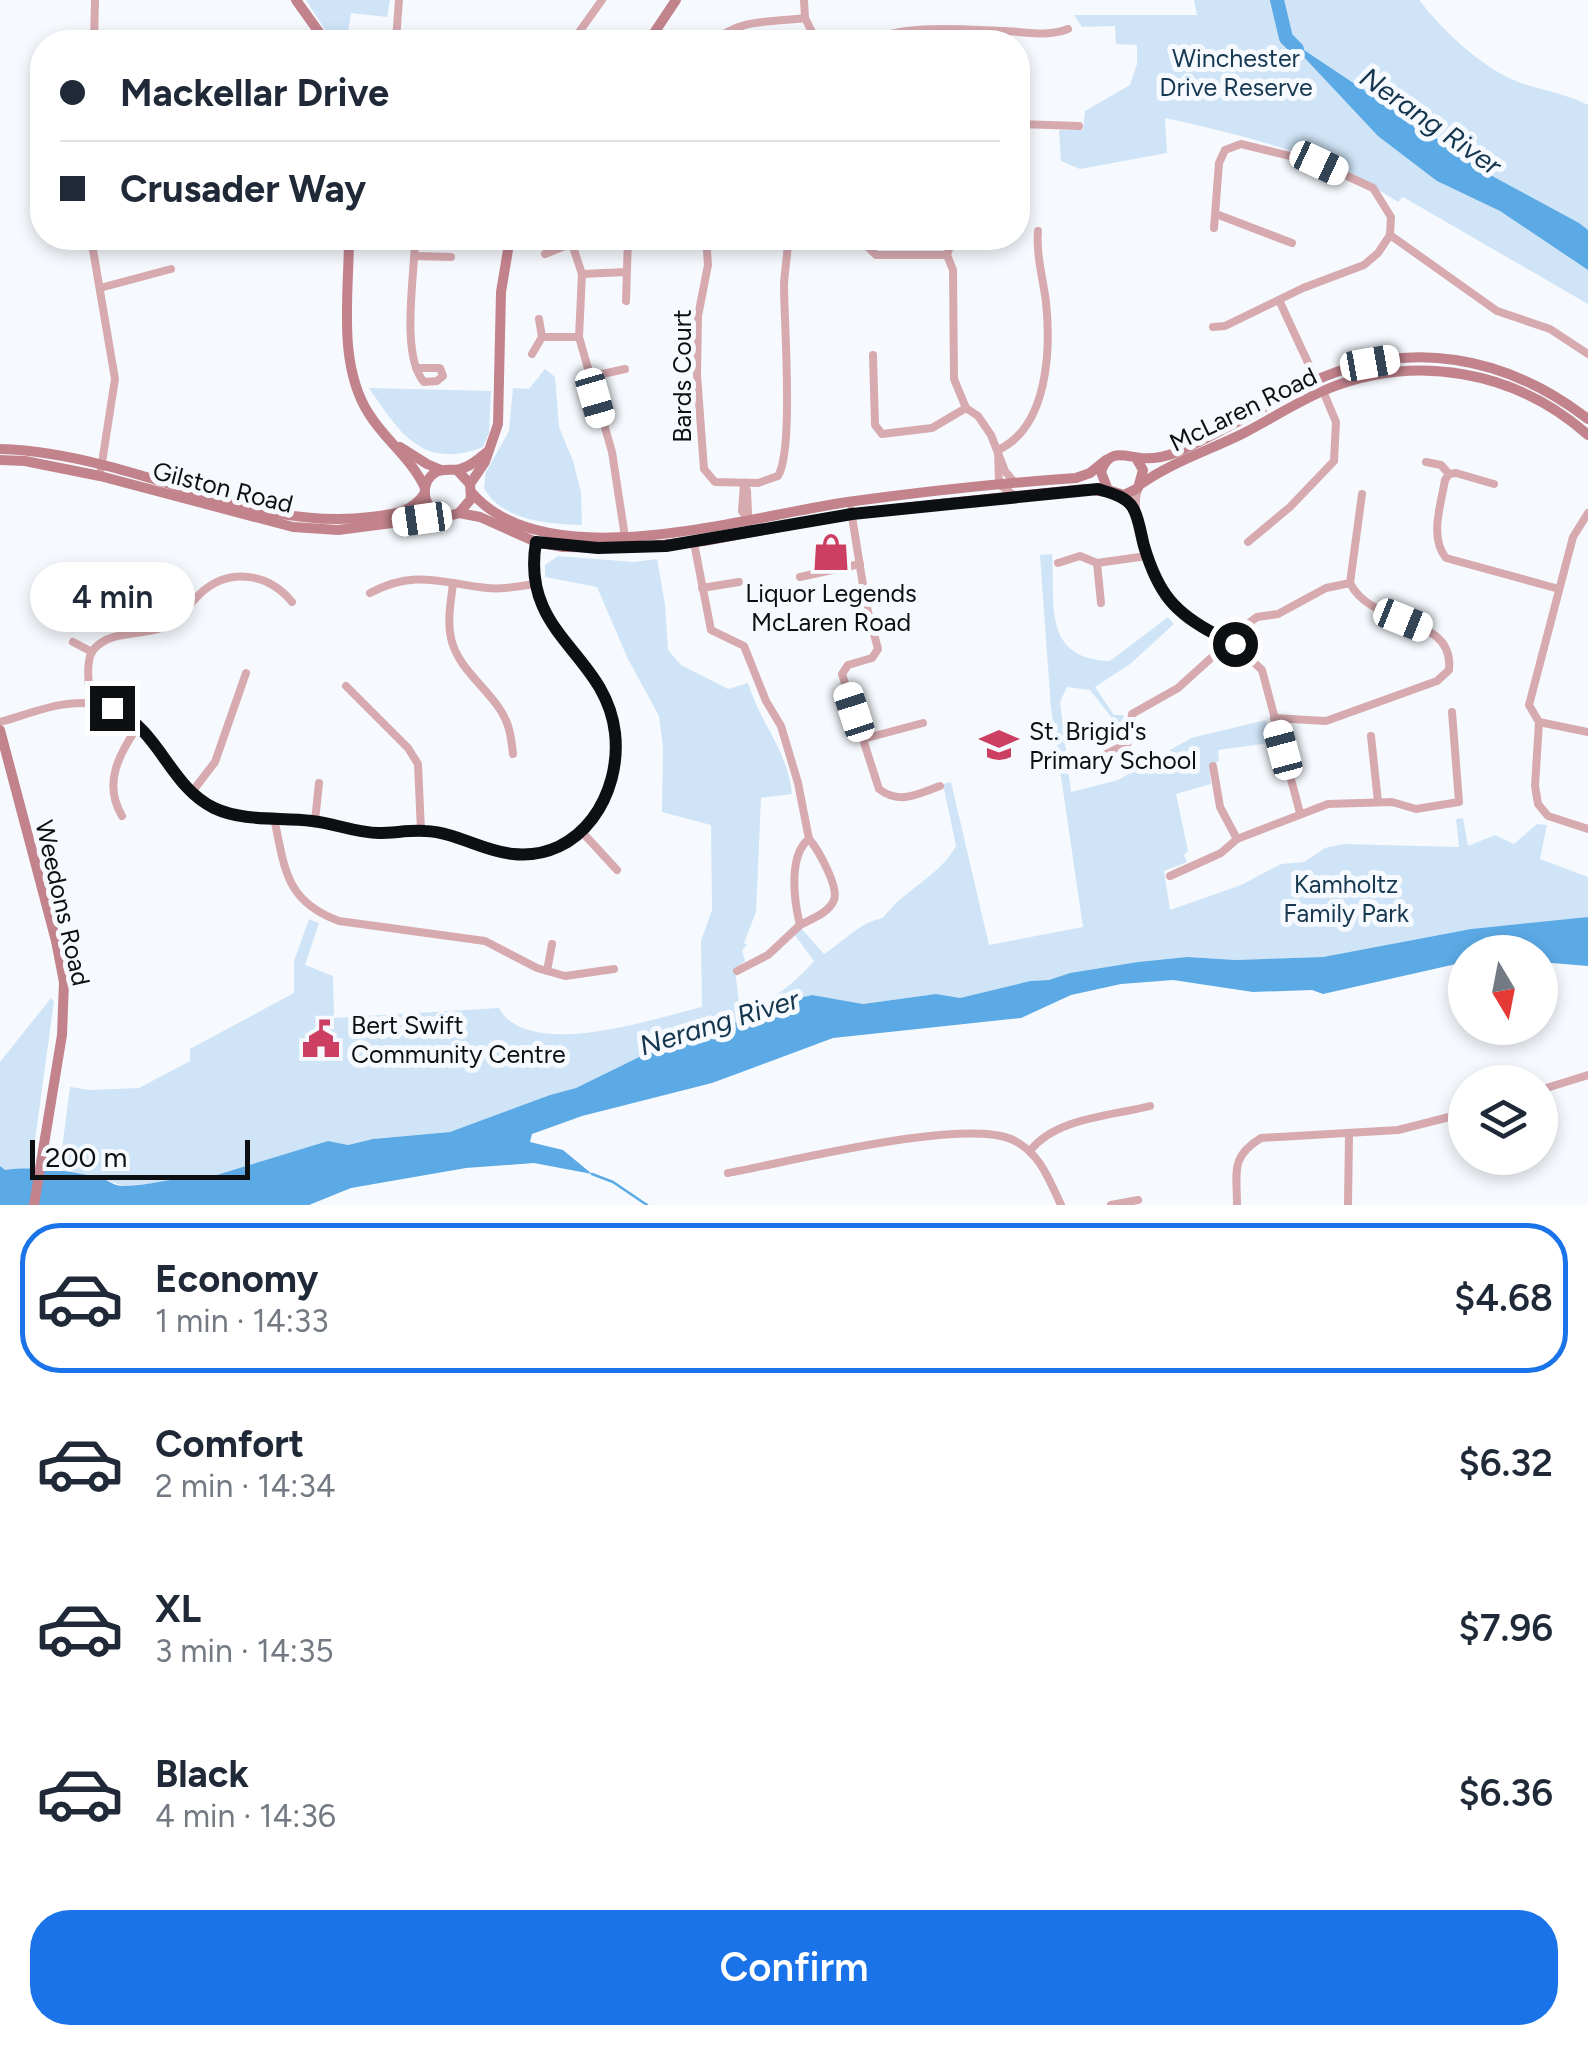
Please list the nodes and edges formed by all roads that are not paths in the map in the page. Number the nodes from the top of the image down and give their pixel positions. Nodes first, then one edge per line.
1 (95, 0) edge
2 (296, 0) edge
3 (399, 0) edge
4 (602, 0) edge
5 (676, 0) edge
6 (804, 0) edge
7 (805, 18) junction
8 (1068, 29) dead end
9 (94, 30) edge
10 (317, 30) edge
11 (397, 30) edge
12 (581, 30) edge
13 (656, 30) edge
14 (731, 30) edge
15 (810, 30) edge
16 (1030, 33) edge
17 (1030, 124) edge
18 (1079, 126) dead end
19 (1216, 214) junction
20 (1214, 228) dead end
21 (1038, 232) dead end
22 (1390, 236) junction
23 (1292, 243) dead end
24 (94, 250) edge
25 (349, 250) edge
26 (415, 250) edge
27 (508, 250) edge
28 (553, 250) edge
29 (573, 250) edge
30 (627, 250) edge
31 (707, 250) edge
32 (787, 250) edge
33 (872, 250) edge
34 (949, 250) edge
35 (545, 254) dead end
36 (948, 255) junction
37 (415, 256) junction
38 (451, 257) dead end
39 (171, 269) dead end
40 (626, 272) junction
41 (582, 274) junction
42 (100, 288) junction
43 (1279, 300) junction
44 (626, 301) dead end
45 (539, 318) dead end
46 (1213, 327) dead end
47 (579, 337) junction
48 (542, 338) junction
49 (532, 354) dead end
50 (1588, 354) edge
51 (873, 355) dead end
52 (416, 368) dead end
53 (625, 369) dead end
54 (589, 377) junction
55 (1319, 385) junction
56 (966, 408) junction
57 (1588, 418) edge
58 (1588, 435) edge
59 (390, 441) junction
60 (0, 449) edge
61 (490, 450) junction
62 (998, 450) junction
63 (1136, 458) junction
64 (0, 460) edge
65 (1106, 460) junction
66 (1426, 462) dead end
67 (101, 470) junction
68 (442, 470) junction
69 (457, 470) junction
70 (1449, 474) junction
71 (1014, 482) junction
72 (744, 483) junction
73 (999, 484) junction
74 (1494, 484) dead end
75 (1140, 486) junction
76 (471, 488) junction
77 (425, 490) junction
78 (1115, 494) junction
79 (1362, 494) dead end
80 (1015, 496) junction
81 (1133, 507) junction
82 (851, 508) junction
83 (1588, 512) edge
84 (437, 513) junction
85 (459, 514) junction
86 (747, 520) junction
87 (749, 533) junction
88 (625, 537) junction
89 (536, 542) junction
90 (694, 542) junction
91 (1248, 542) dead end
92 (1147, 556) junction
93 (1058, 563) dead end
94 (1097, 563) junction
95 (860, 564) junction
96 (800, 578) dead end
97 (740, 582) dead end
98 (453, 583) junction
99 (1350, 583) junction
100 (535, 584) junction
101 (702, 588) junction
102 (1560, 589) junction
103 (370, 593) dead end
104 (292, 602) dead end
105 (1102, 603) dead end
106 (1234, 634) junction
107 (1217, 635) junction
108 (73, 642) dead end
109 (1234, 645) junction
110 (1221, 649) junction
111 (92, 652) junction
112 (246, 673) dead end
113 (346, 686) dead end
114 (90, 703) junction
115 (1452, 712) dead end
116 (1274, 718) junction
117 (0, 722) edge
118 (1539, 722) junction
119 (923, 723) dead end
120 (139, 724) junction
121 (0, 730) edge
122 (1588, 732) edge
123 (1372, 736) dead end
124 (863, 739) junction
125 (513, 754) dead end
126 (1088, 763) dead end
127 (1213, 766) dead end
128 (319, 783) dead end
129 (940, 786) dead end
130 (192, 792) junction
131 (1378, 802) junction
132 (1300, 812) junction
133 (122, 816) dead end
134 (274, 818) junction
135 (315, 821) junction
136 (1588, 829) edge
137 (421, 831) junction
138 (582, 832) junction
139 (809, 839) junction
140 (1238, 839) junction
141 (617, 870) dead end
142 (1170, 876) dead end
143 (800, 925) junction
144 (552, 944) dead end
145 (746, 951) dead end
146 (753, 963) junction
147 (614, 969) dead end
148 (547, 970) junction
149 (737, 971) dead end
150 (1588, 1075) edge
151 (1558, 1084) edge
152 (1150, 1106) dead end
153 (1448, 1117) edge
154 (1349, 1135) junction
155 (1030, 1151) junction
156 (728, 1174) dead end
157 (1136, 1202) edge
158 (34, 1205) edge
159 (1061, 1205) edge
160 (1112, 1205) edge
161 (1236, 1205) edge
162 (1348, 1205) edge

1 - 9 street
2 - 10 main road
3 - 11 street
4 - 12 street
5 - 13 main road
6 - 7 street
7 - 14 street
7 - 15 street
8 - 16 street
17 - 18 street
19 - 20 street
19 - 22 street
19 - 23 street
21 - 62 street
22 - 43 street
22 - 50 street
24 - 42 street
25 - 59 main road
26 - 37 street
27 - 61 main road
28 - 35 street
29 - 41 street
30 - 40 street
31 - 72 street, Bards Court
32 - 72 street
33 - 36 street
34 - 36 street
36 - 56 street
37 - 38 street
37 - 52 street
39 - 42 street
40 - 41 street
40 - 44 street
41 - 47 street
42 - 67 street
43 - 46 street
43 - 55 street
45 - 48 street
47 - 48 street
47 - 54 street
48 - 49 street
51 - 56 street
53 - 54 street
54 - 88 street
55 - 57 main road, McLaren Road
55 - 58 main road, McLaren Road
55 - 63 main road, McLaren Road
55 - 75 main road, McLaren Road
55 - 91 street
56 - 62 street
59 - 68 main road
59 - 77 main road
60 - 67 main road, Gilston Road
61 - 69 main road
61 - 76 main road
62 - 71 street
62 - 73 street
63 - 65 main road
63 - 75 main road
64 - 67 main road, Gilston Road
65 - 71 main road
65 - 78 main road
66 - 70 street
67 - 77 main road, Gilston Road
67 - 84 main road, Gilston Road
68 - 69 main road
68 - 77 main road
69 - 76 main road
70 - 74 street
70 - 102 street
71 - 73 main road
72 - 86 street
73 - 80 street
73 - 82 main road
75 - 78 main road
75 - 81 street
76 - 85 main road
76 - 88 main road
77 - 84 main road
78 - 80 main road
78 - 81 street
79 - 99 street
80 - 82 main road
81 - 92 street
82 - 86 main road
82 - 87 main road
82 - 95 street
83 - 102 street
84 - 85 main road
85 - 89 main road
86 - 87 street
86 - 88 main road
87 - 90 main road
89 - 90 main road
89 - 100 street
90 - 101 street
92 - 94 street
92 - 107 street
93 - 94 street
94 - 105 street
95 - 96 street
95 - 124 street
97 - 101 street
98 - 100 street
98 - 103 street
98 - 125 street
99 - 106 street
99 - 116 street
100 - 138 street
101 - 139 street
102 - 118 street
104 - 111 street
106 - 107 street
106 - 109 street
107 - 110 street
108 - 111 street
109 - 110 street
109 - 116 street
110 - 126 street
111 - 114 street
112 - 130 street
113 - 137 street
114 - 117 street
114 - 120 street
115 - 131 street
116 - 132 street
118 - 122 street
118 - 136 street
119 - 124 street
120 - 130 street
120 - 133 street
121 - 158 main road, Weedons Road
123 - 131 street
124 - 129 street
127 - 140 street
128 - 135 street
130 - 134 street
131 - 132 street
132 - 140 street
134 - 135 street
134 - 148 street
135 - 137 street
137 - 138 street
138 - 141 street
139 - 143 street
139 - 143 street
140 - 142 street
143 - 146 street
144 - 148 street
145 - 146 street
146 - 149 street
147 - 148 street
150 - 151 street
152 - 155 street
153 - 154 street
154 - 161 street
154 - 162 street
155 - 156 street
155 - 159 street
157 - 160 street

